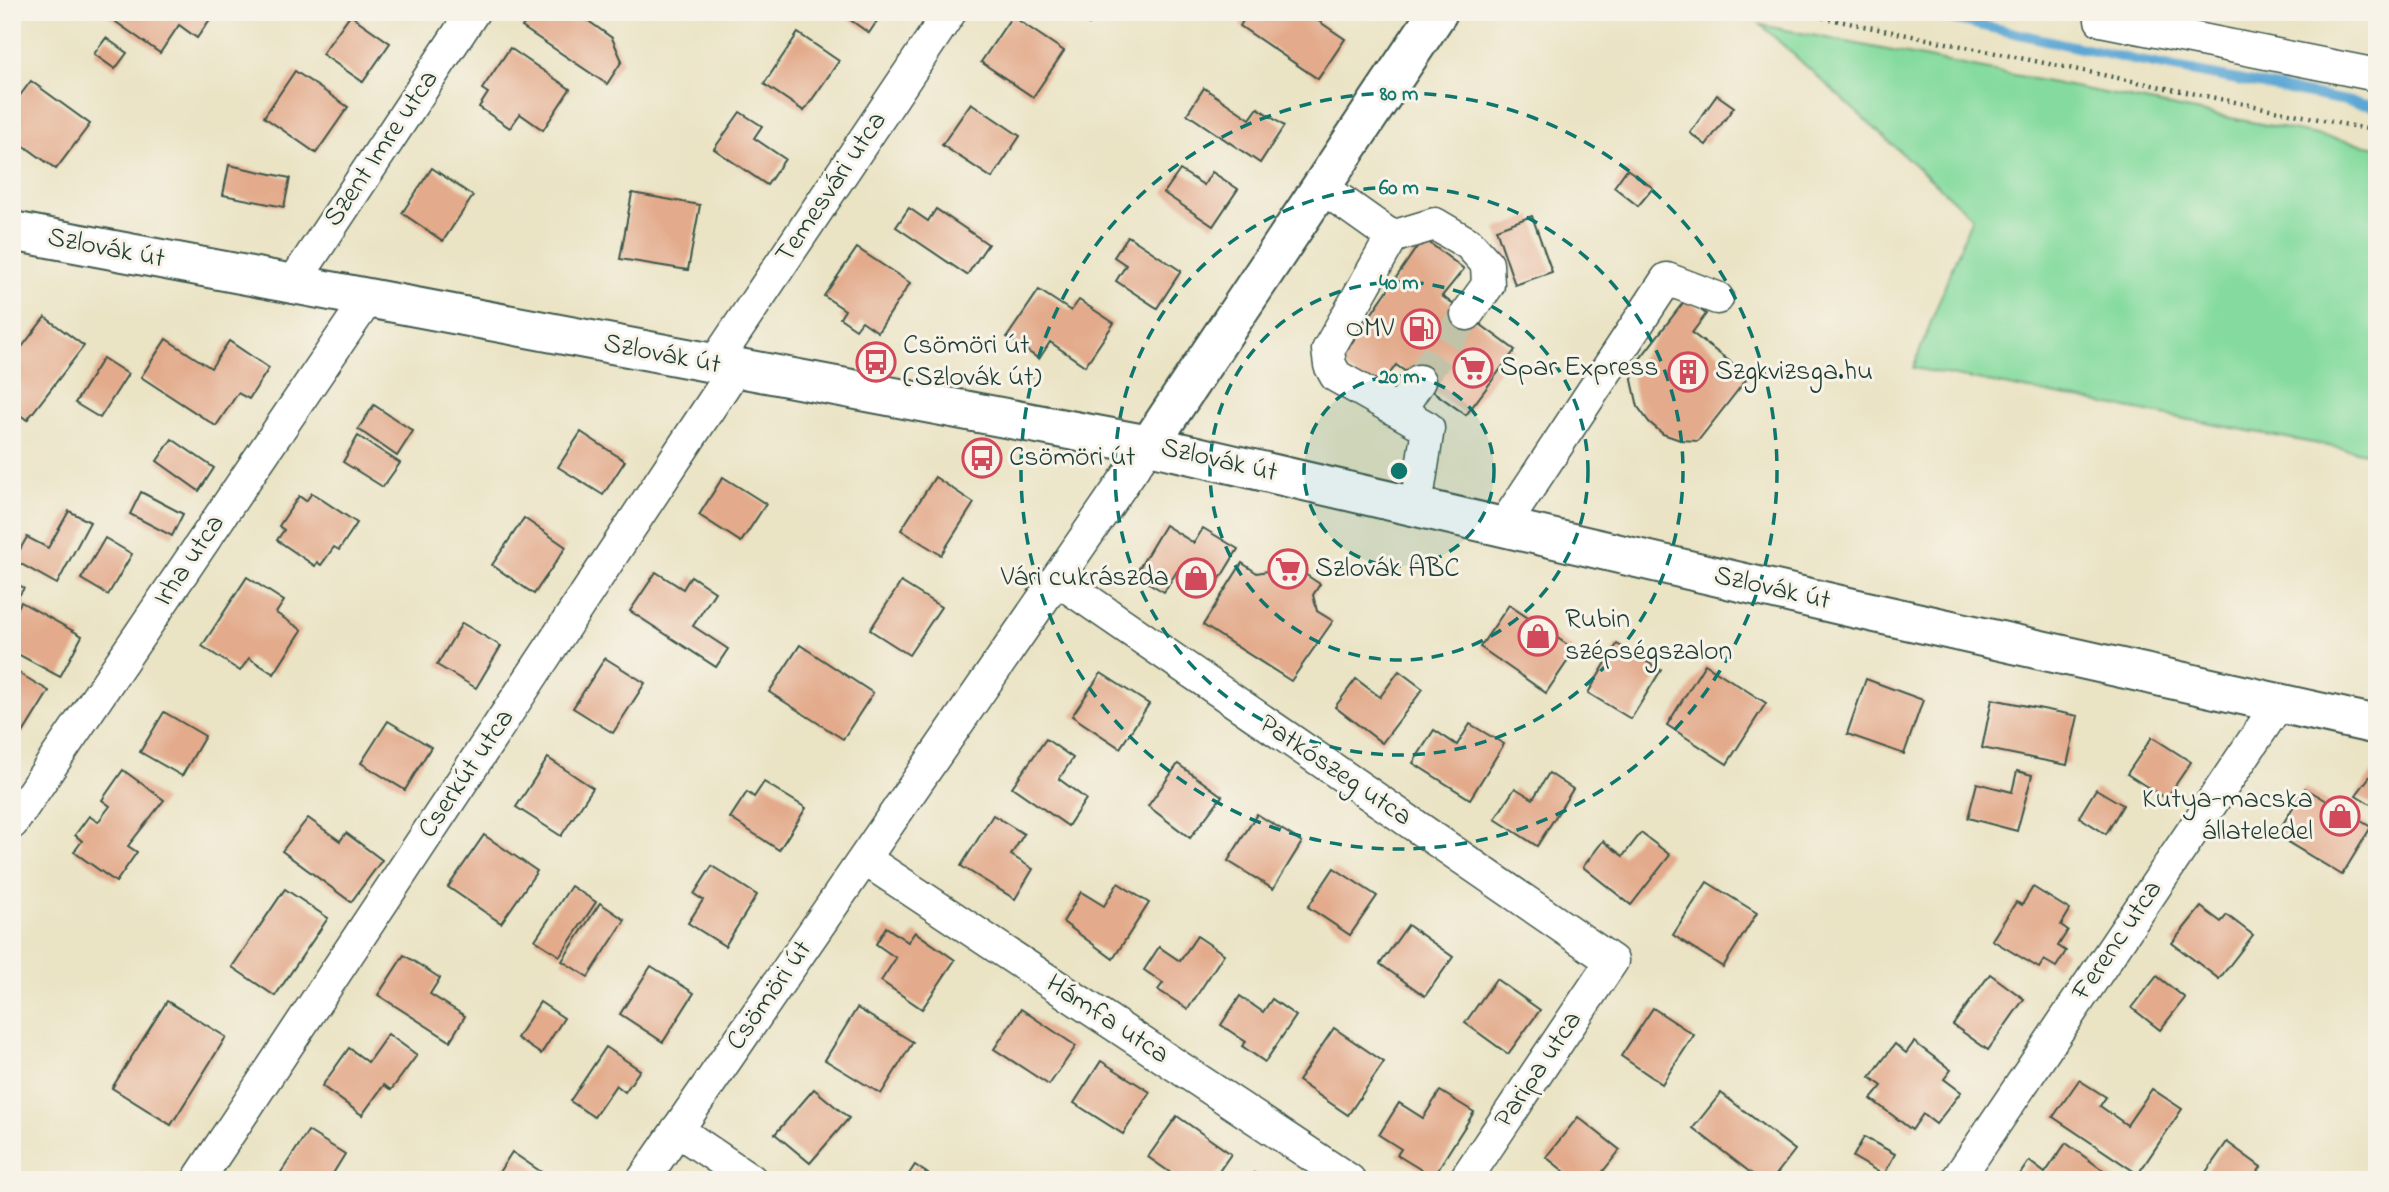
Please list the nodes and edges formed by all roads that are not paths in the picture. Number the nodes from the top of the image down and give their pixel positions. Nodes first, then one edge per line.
1 (473, 12) edge
2 (950, 12) edge
3 (1438, 12) edge
4 (2104, 16) edge
5 (2377, 75) edge
6 (1323, 188) junction
7 (12, 231) edge
8 (1392, 237) junction
9 (292, 285) junction
10 (1717, 298) dead end
11 (367, 300) junction
12 (1467, 314) tunnel mouth
13 (724, 367) junction
14 (1419, 382) tunnel mouth
15 (1399, 411) junction
16 (1149, 445) junction
17 (1416, 506) junction
18 (1503, 527) junction
19 (1058, 580) junction
20 (2279, 703) junction
21 (2377, 724) edge
22 (12, 823) edge
23 (866, 860) junction
24 (1612, 961) joint
25 (677, 1130) junction
26 (198, 1180) edge
27 (643, 1180) edge
28 (751, 1180) edge
29 (1349, 1180) edge
30 (1465, 1180) edge
31 (1957, 1180) edge

1 - 9 street, Szent Imre utca
2 - 13 street, Temesvári utca
3 - 6 main road, Csömöri út
4 - 5 street
6 - 8 street
6 - 16 main road, Csömöri út
7 - 9 main road, Szlovák út
8 - 12 street
8 - 15 street
9 - 11 main road, Szlovák út
10 - 18 street
11 - 13 main road, Szlovák út
11 - 22 street, Irha utca
13 - 16 main road, Szlovák út
13 - 26 street, Cserkút utca
14 - 15 street
15 - 17 street
16 - 17 main road, Szlovák út
16 - 19 street, Csömöri út
17 - 18 main road, Szlovák út
18 - 20 main road, Szlovák út
19 - 23 street, Csömöri út
19 - 24 street, Patkószeg utca
20 - 21 main road, Szlovák út
20 - 31 street, Ferenc utca
23 - 25 street, Csömöri út
23 - 29 street, Hámfa utca
24 - 30 street, Paripa utca
25 - 27 street, Csömöri út
25 - 28 street

